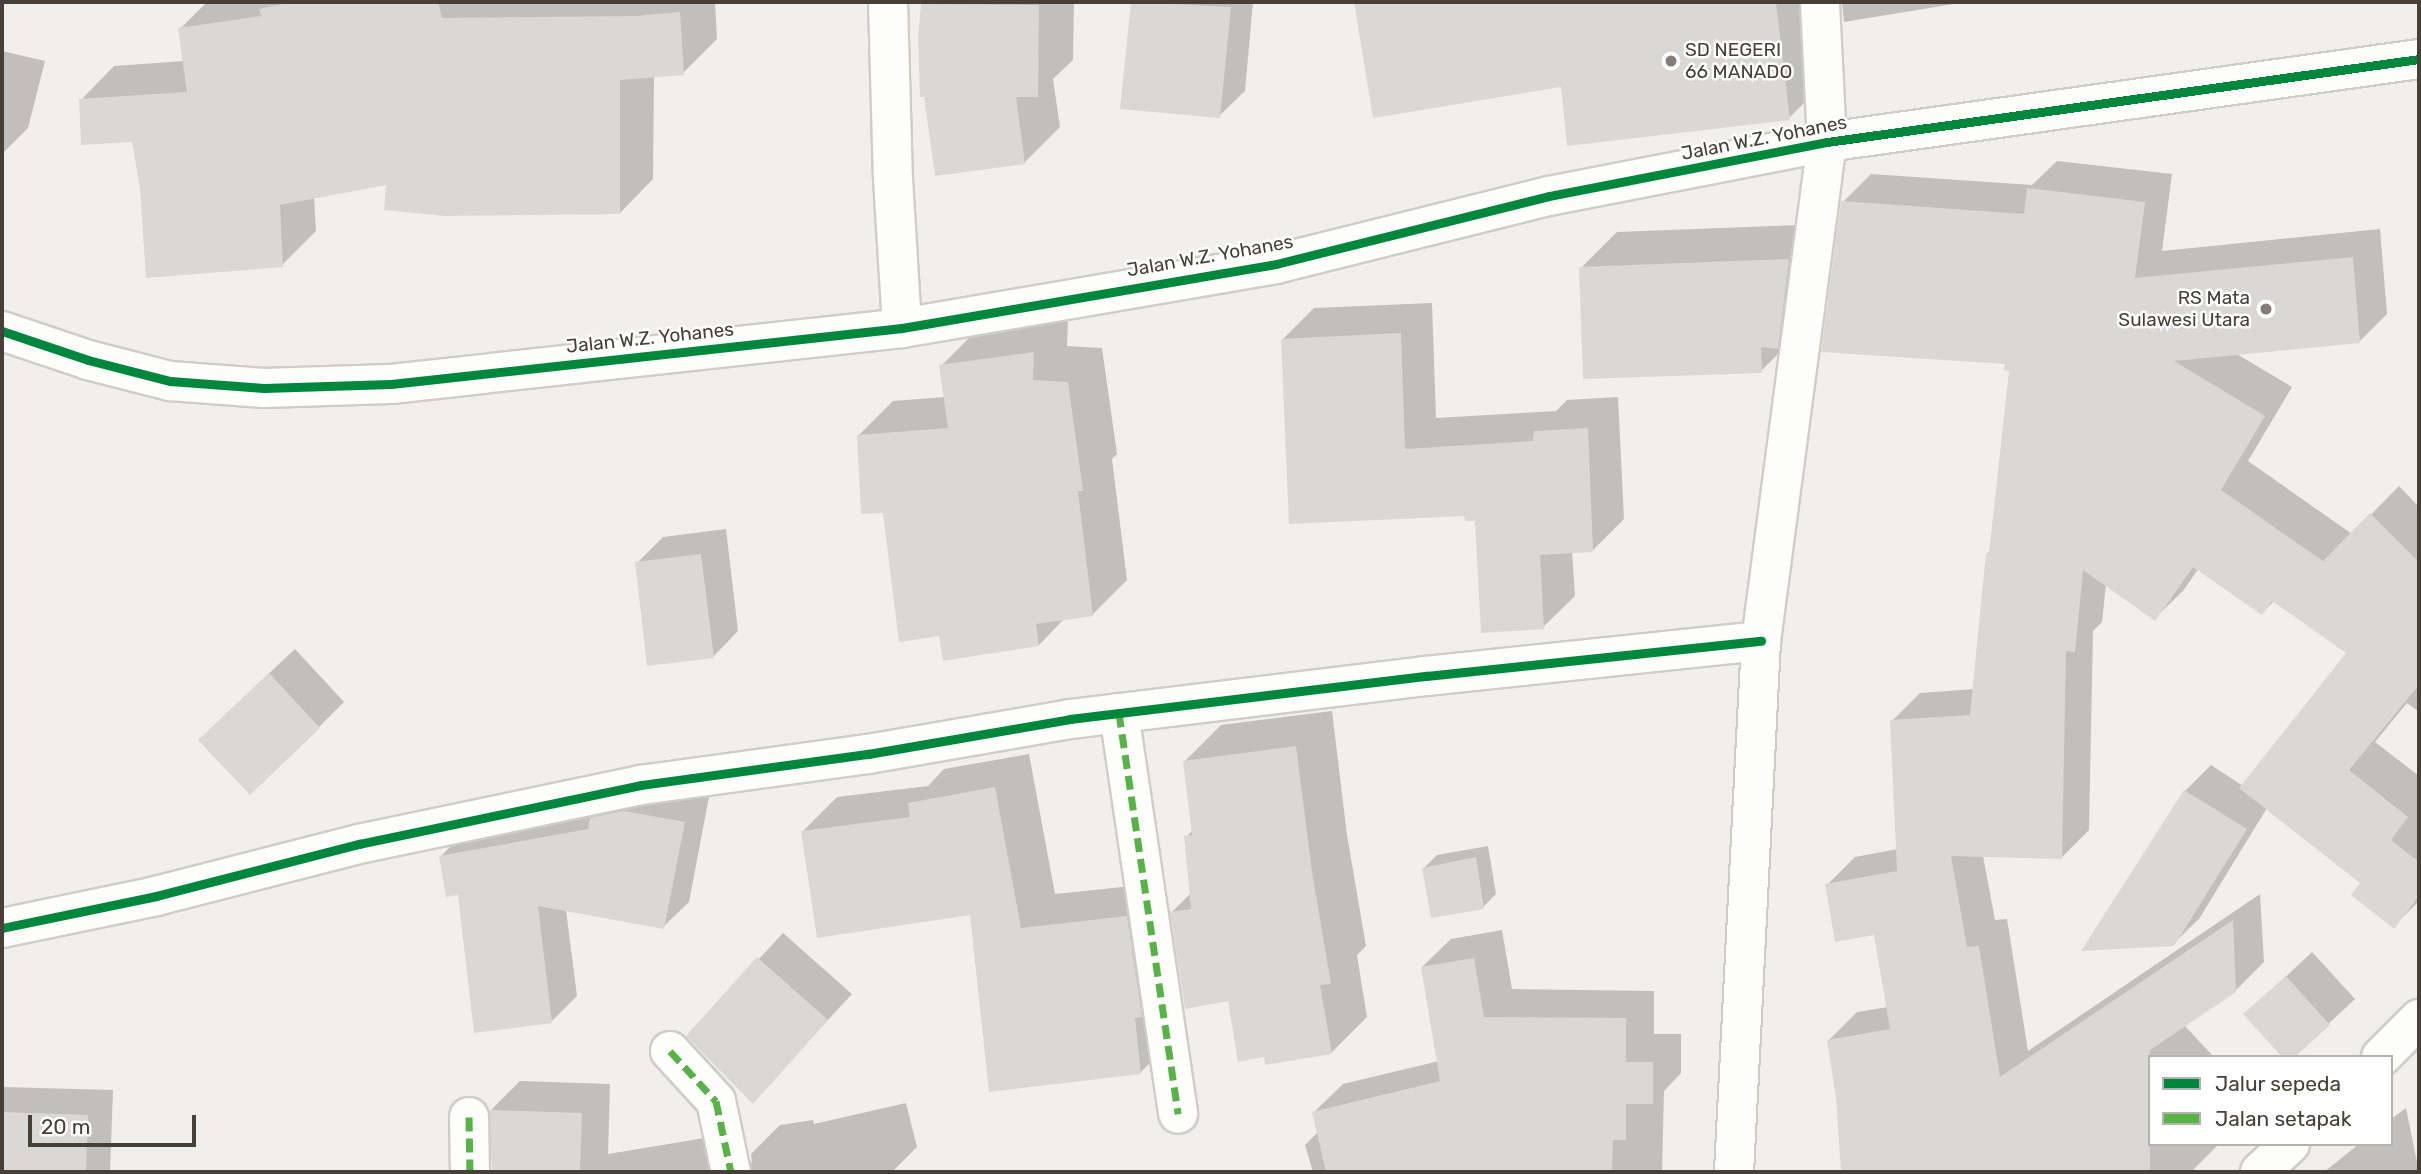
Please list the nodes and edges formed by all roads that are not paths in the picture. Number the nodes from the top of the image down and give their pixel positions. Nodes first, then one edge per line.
1 (888, 2) edge
2 (1820, 2) edge
3 (2419, 60) edge
4 (1826, 142) junction
5 (902, 328) junction
6 (2, 331) edge
7 (1761, 642) junction
8 (1119, 713) junction
9 (2, 928) edge
10 (2419, 1019) edge
11 (670, 1051) dead end
12 (2383, 1055) edge
13 (1178, 1114) dead end
14 (469, 1117) dead end
15 (2288, 1146) edge
16 (470, 1172) edge
17 (731, 1172) edge
18 (1734, 1172) edge
19 (2260, 1172) edge

1 - 5 street
2 - 4 street
3 - 4 street, Jalan W.Z. Yohanes
4 - 5 street, Jalan W.Z. Yohanes
4 - 7 street
5 - 6 street, Jalan W.Z. Yohanes
7 - 8 street
7 - 18 street
8 - 9 street
8 - 13 street
10 - 12 street
11 - 17 street
14 - 16 street
15 - 19 street

